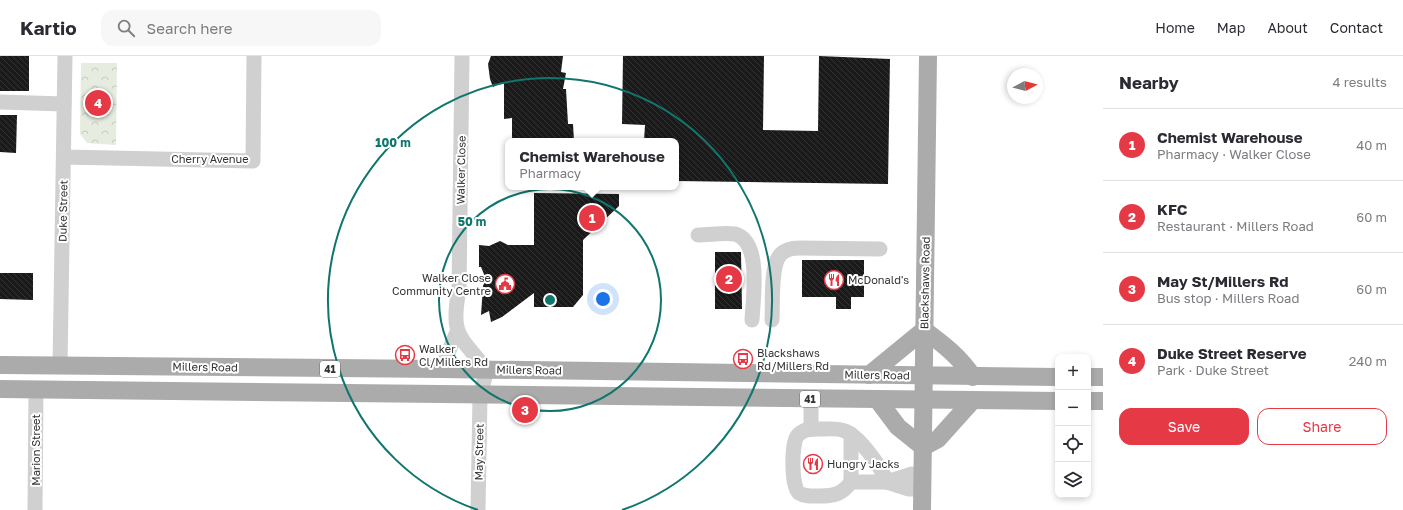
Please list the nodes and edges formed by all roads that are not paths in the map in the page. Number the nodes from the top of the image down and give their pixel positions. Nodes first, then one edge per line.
1 (65, 56) edge
2 (254, 56) edge
3 (462, 56) edge
4 (928, 56) edge
5 (0, 102) edge
6 (64, 104) junction
7 (64, 157) junction
8 (698, 235) dead end
9 (880, 249) dead end
10 (753, 313) dead end
11 (772, 320) dead end
12 (924, 330) junction
13 (457, 332) junction
14 (0, 365) edge
15 (60, 366) junction
16 (441, 369) junction
17 (479, 370) junction
18 (869, 375) junction
19 (923, 376) junction
20 (973, 377) junction
21 (1055, 377) edge
22 (1091, 377) edge
23 (1103, 377) edge
24 (0, 390) edge
25 (36, 390) junction
26 (480, 395) junction
27 (811, 399) junction
28 (877, 399) junction
29 (924, 399) junction
30 (973, 400) junction
31 (1055, 401) edge
32 (1091, 401) edge
33 (1103, 401) edge
34 (811, 429) junction
35 (851, 434) junction
36 (922, 447) junction
37 (851, 482) junction
38 (887, 482) junction
39 (922, 482) junction
40 (35, 510) edge
41 (478, 510) edge
42 (922, 510) edge

1 - 6 street, Duke Street
2 - 7 street, Cherry Avenue
3 - 13 street, Walker Close
4 - 12 main road, Blackshaws Road
5 - 6 street
6 - 7 street, Duke Street
7 - 15 street, Duke Street
8 - 10 street
9 - 11 street
12 - 18 main road
12 - 19 main road, Blackshaws Road
12 - 20 main road
13 - 16 street, Walker Close
13 - 17 street
14 - 15 main road, Millers Road / 41
15 - 16 main road, Millers Road / 41
16 - 17 main road, Millers Road / 41
17 - 18 main road, Millers Road / 41
17 - 26 street, May Street
18 - 19 main road, Millers Road / 41
19 - 20 main road, Millers Road / 41
19 - 29 main road, Blackshaws Road
20 - 21 main road, Millers Road / 41
22 - 23 main road
24 - 25 main road, 41
25 - 26 main road, 41
25 - 40 street, Marion Street
26 - 27 main road, 41
26 - 41 street, May Street
27 - 28 main road, 41
27 - 34 street
28 - 29 main road, 41
28 - 36 main road
29 - 30 main road, 41
29 - 36 main road, Blackshaws Road
30 - 31 main road, 41
30 - 36 main road
32 - 33 main road
34 - 35 street
34 - 37 street
35 - 37 street
35 - 38 street
36 - 39 main road, Blackshaws Road
37 - 38 street
38 - 39 street
39 - 42 main road, Blackshaws Road

